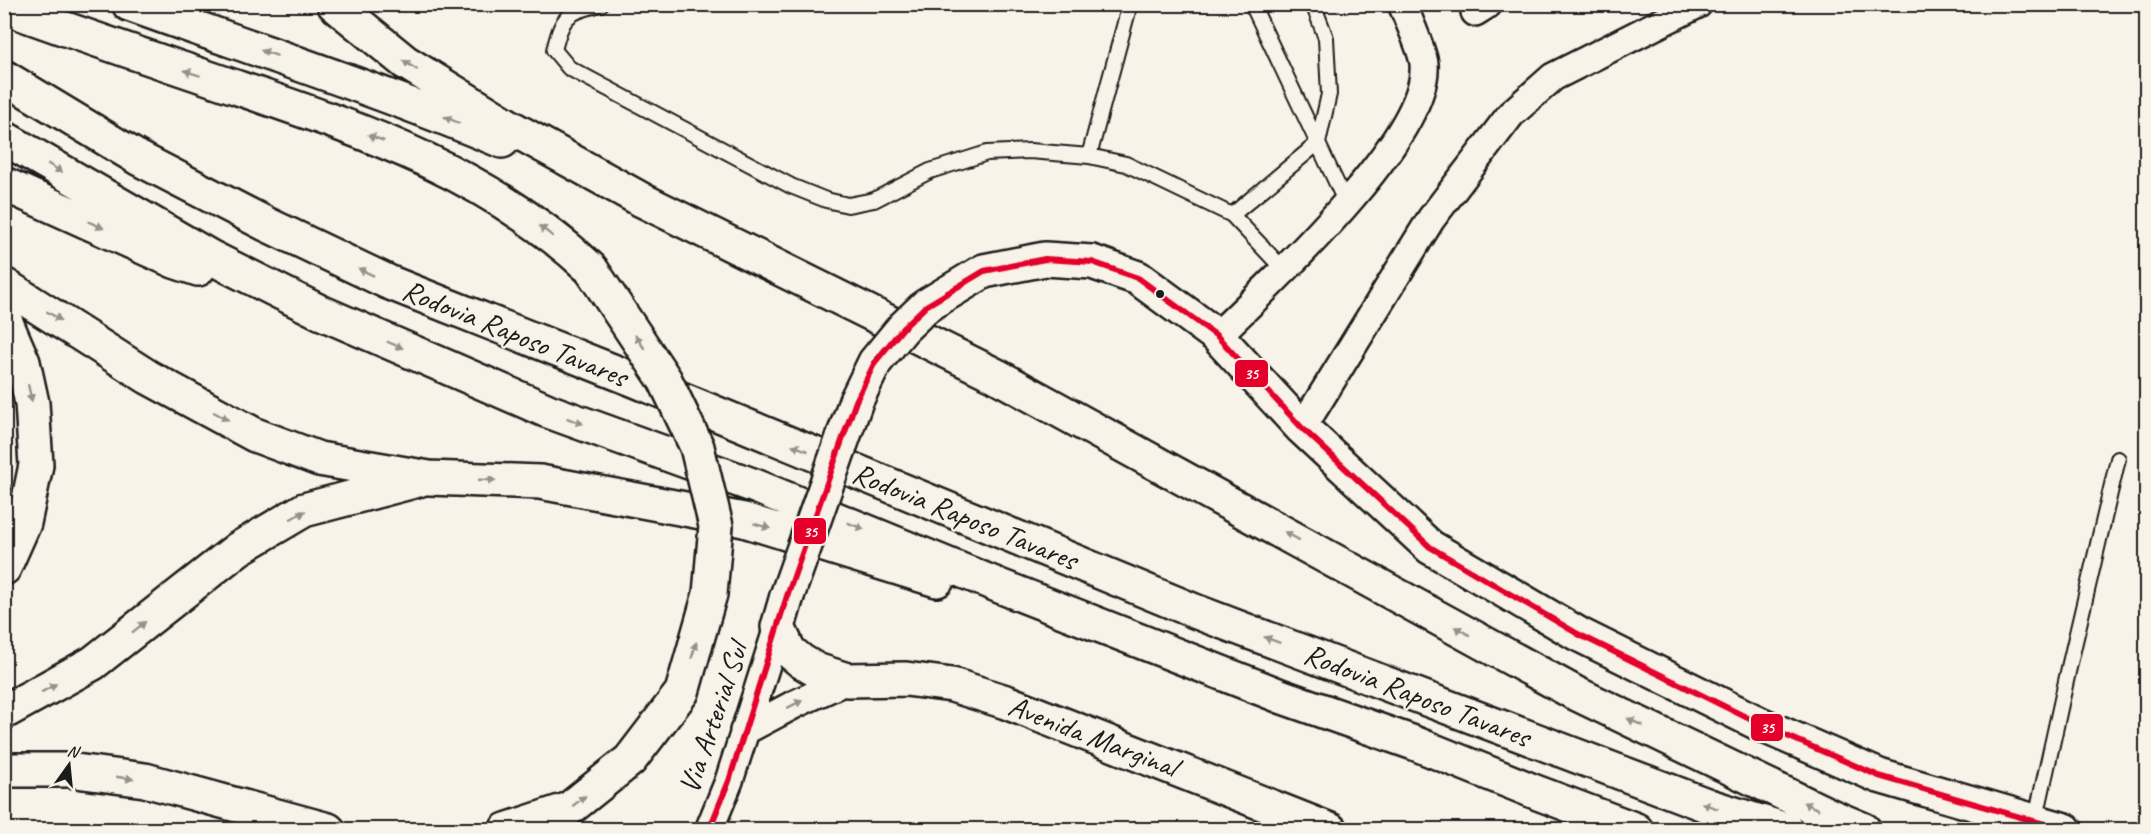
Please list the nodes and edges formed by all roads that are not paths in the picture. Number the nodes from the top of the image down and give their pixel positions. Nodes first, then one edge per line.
1 (129, 4) edge
2 (334, 4) edge
3 (601, 4) edge
4 (1130, 4) edge
5 (1252, 4) edge
6 (1313, 4) edge
7 (1402, 4) edge
8 (1698, 4) edge
9 (4, 6) edge
10 (4, 77) edge
11 (4, 138) edge
12 (1318, 143) junction
13 (1089, 156) junction
14 (4, 184) edge
15 (642, 200) junction
16 (1346, 203) junction
17 (1232, 215) junction
18 (1284, 270) junction
19 (4, 285) edge
20 (320, 312) junction
21 (4, 318) edge
22 (1217, 336) junction
23 (1302, 428) junction
24 (2118, 459) dead end
25 (429, 478) junction
26 (4, 568) edge
27 (778, 627) junction
28 (1190, 660) junction
29 (847, 680) junction
30 (4, 712) edge
31 (744, 731) junction
32 (4, 770) edge
33 (2050, 826) edge
34 (328, 830) edge
35 (506, 830) edge
36 (709, 830) edge
37 (1330, 830) edge
38 (1636, 830) edge
39 (1786, 830) edge
40 (1864, 830) edge

15 -> 1 main road
15 -> 2 main road
3 - 13 lane
4 - 13 lane
5 - 12 lane
6 - 12 lane
7 - 16 street
8 - 23 street
35 -> 9 main road, bridge
39 -> 10 main road, Rodovia Raposo Tavares
11 -> 20 main road, Rodovia Raposo Tavares
12 - 16 lane
12 - 17 lane
13 - 17 lane
14 -> 20 main road
40 -> 15 main road
16 - 18 street
17 - 18 lane
18 - 22 street
19 -> 25 main road
20 -> 28 main road, Rodovia Raposo Tavares
21 -> 26 main road
22 - 23 main road
22 - 27 main road, bridge
23 - 33 main road
24 - 33 lane
25 -> 28 main road
30 -> 25 main road
27 - 29 main road, Avenida Marginal
27 - 31 street, Via Arterial Sul
28 - 38 main road, Rodovia Raposo Tavares
31 -> 29 street, Avenida Marginal
29 - 37 main road, Avenida Marginal
31 - 36 street, Via Arterial Sul
32 -> 34 main road

